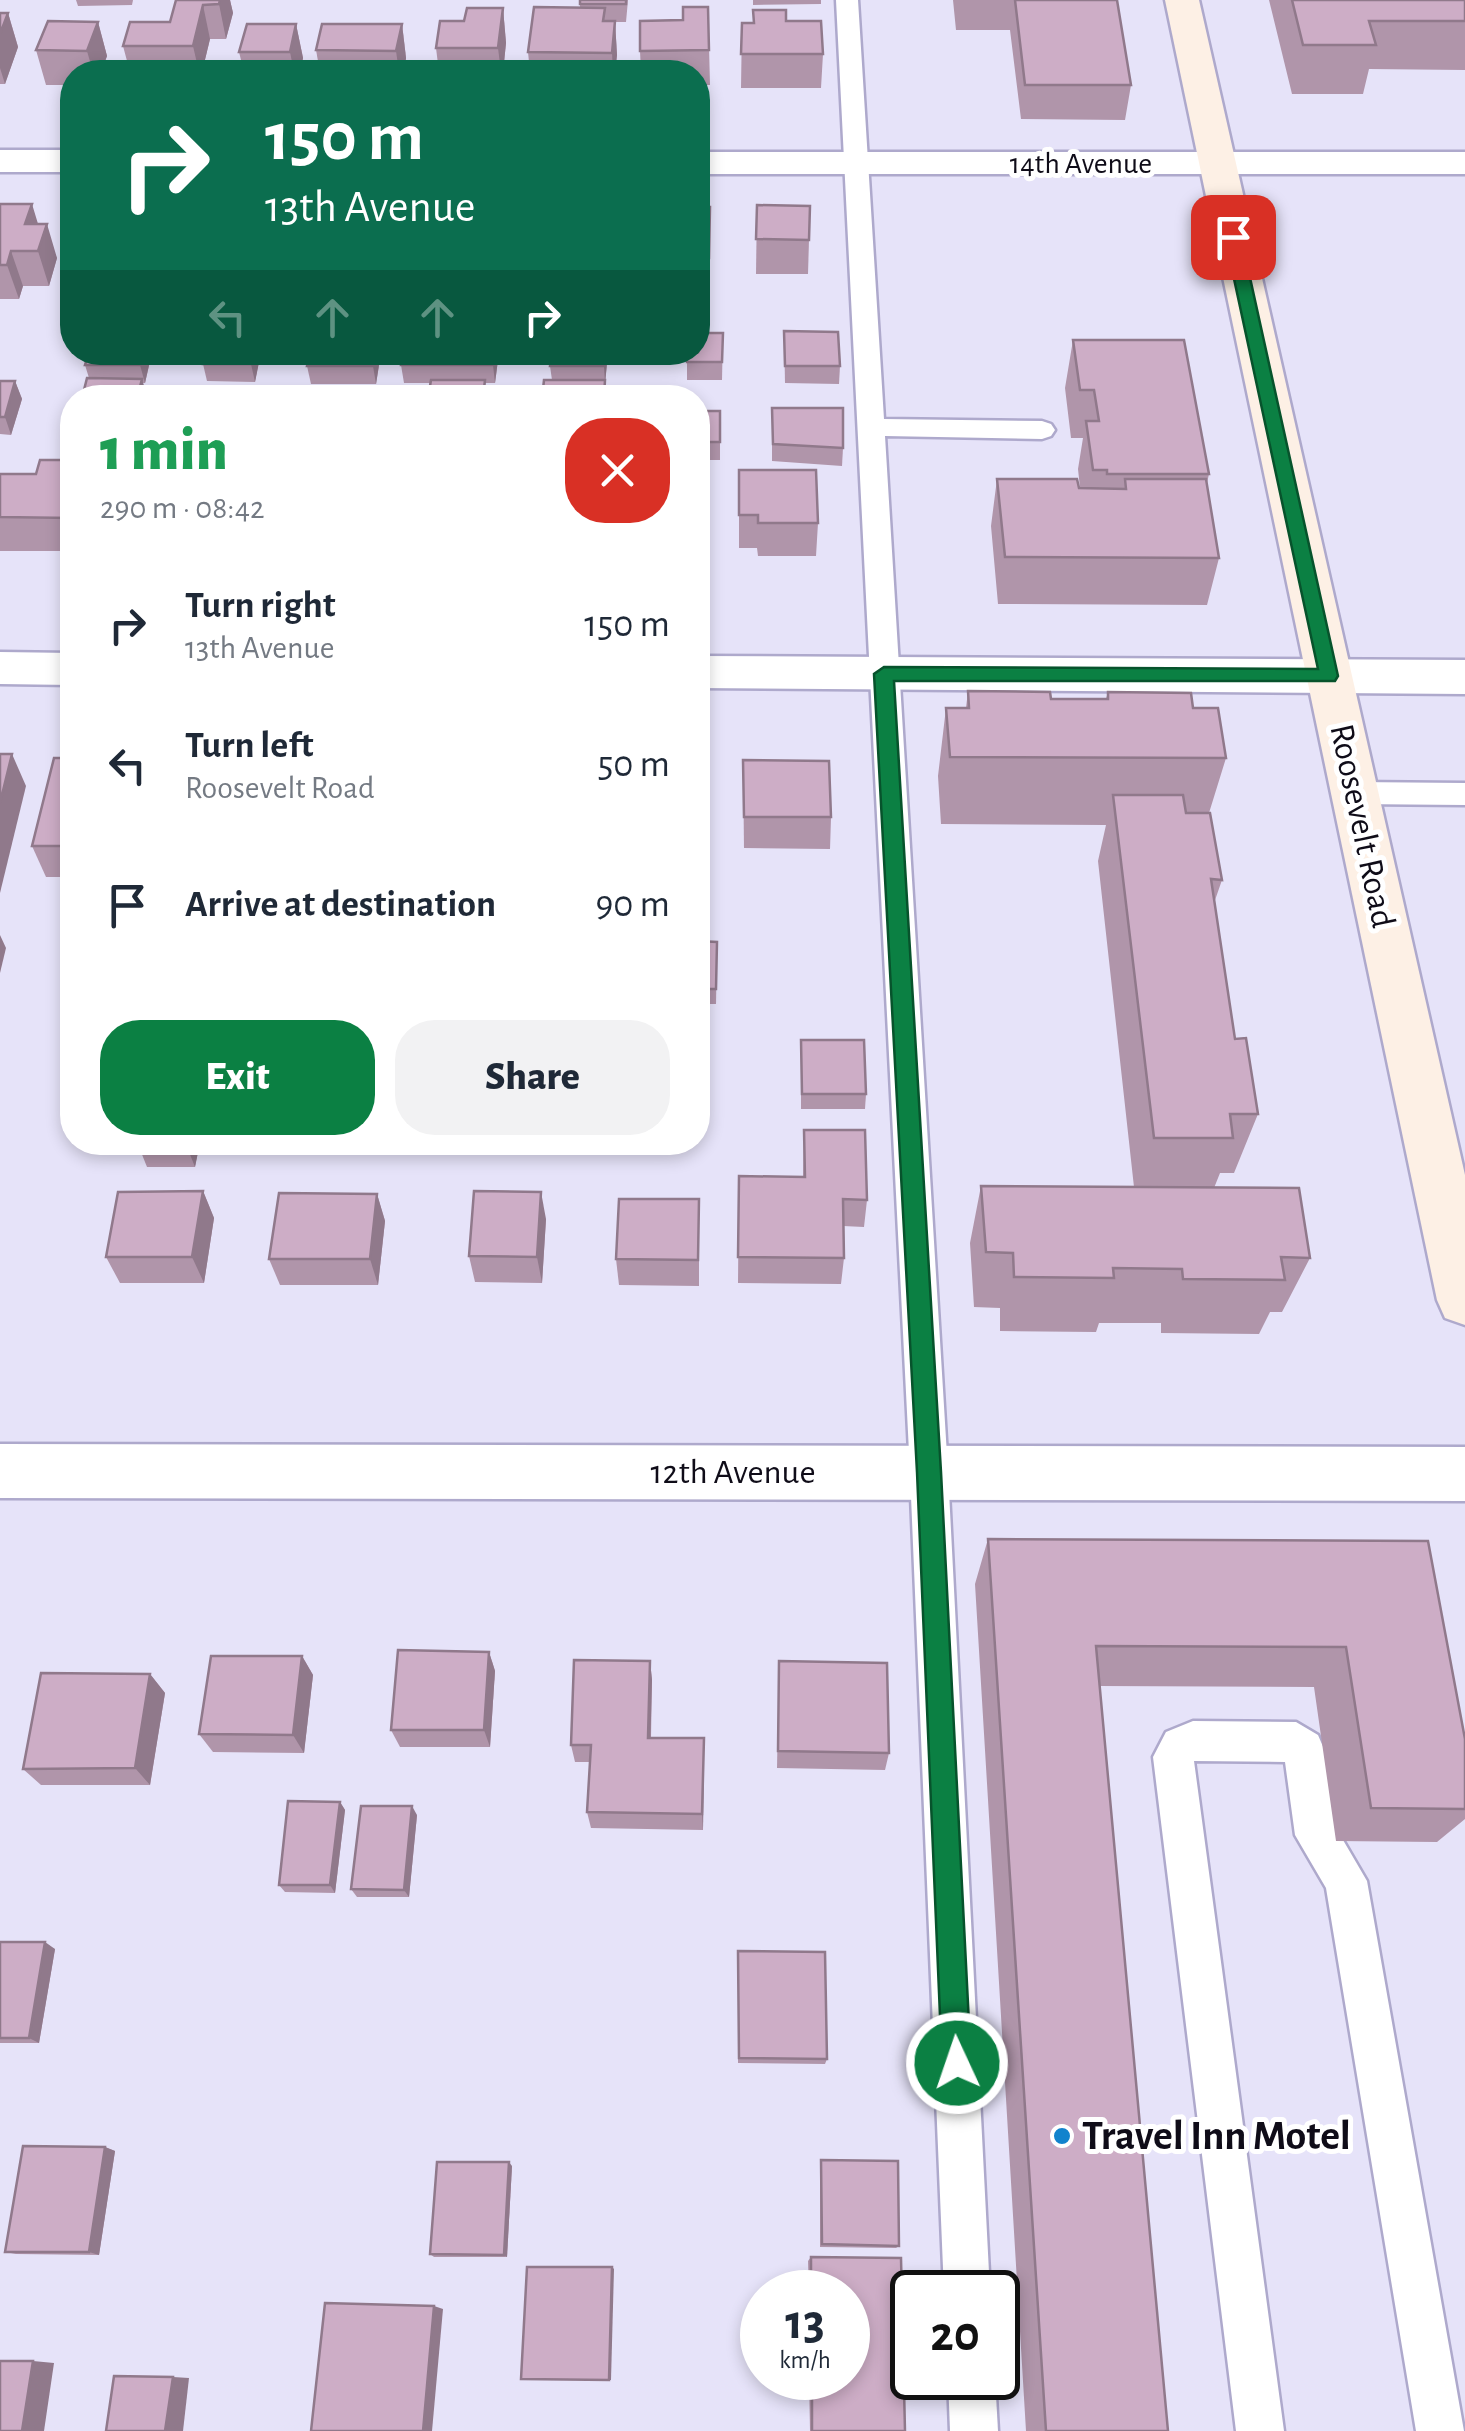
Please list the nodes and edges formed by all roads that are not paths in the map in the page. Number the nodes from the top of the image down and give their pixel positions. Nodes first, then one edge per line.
1 (847, 0) edge
2 (1182, 0) edge
3 (0, 161) edge
4 (60, 162) edge
5 (710, 163) edge
6 (1465, 163) edge
7 (855, 164) junction
8 (1217, 164) junction
9 (870, 427) junction
10 (1042, 430) dead end
11 (0, 668) edge
12 (60, 669) edge
13 (710, 672) edge
14 (884, 674) junction
15 (1329, 676) junction
16 (1465, 677) edge
17 (1354, 793) junction
18 (1465, 794) edge
19 (1464, 1289) edge
20 (0, 1471) edge
21 (929, 1472) junction
22 (1465, 1474) edge
23 (967, 2270) edge
24 (973, 2400) edge
25 (974, 2431) edge
26 (1260, 2431) edge
27 (1440, 2431) edge

1 - 7 lane
2 - 8 main road, Roosevelt Road
3 - 4 street
5 - 7 street, 14th Avenue
6 - 8 street, 14th Avenue
7 - 8 street, 14th Avenue
7 - 9 lane
8 - 15 main road, Roosevelt Road
9 - 10 lane
9 - 14 lane
11 - 12 street
13 - 14 street
14 - 15 street
14 - 21 lane
15 - 16 street
15 - 17 main road, Roosevelt Road
17 - 18 lane
17 - 19 main road, Roosevelt Road
20 - 21 street, 12th Avenue
21 - 22 street, 12th Avenue
21 - 23 lane
24 - 25 lane
26 - 27 lane

